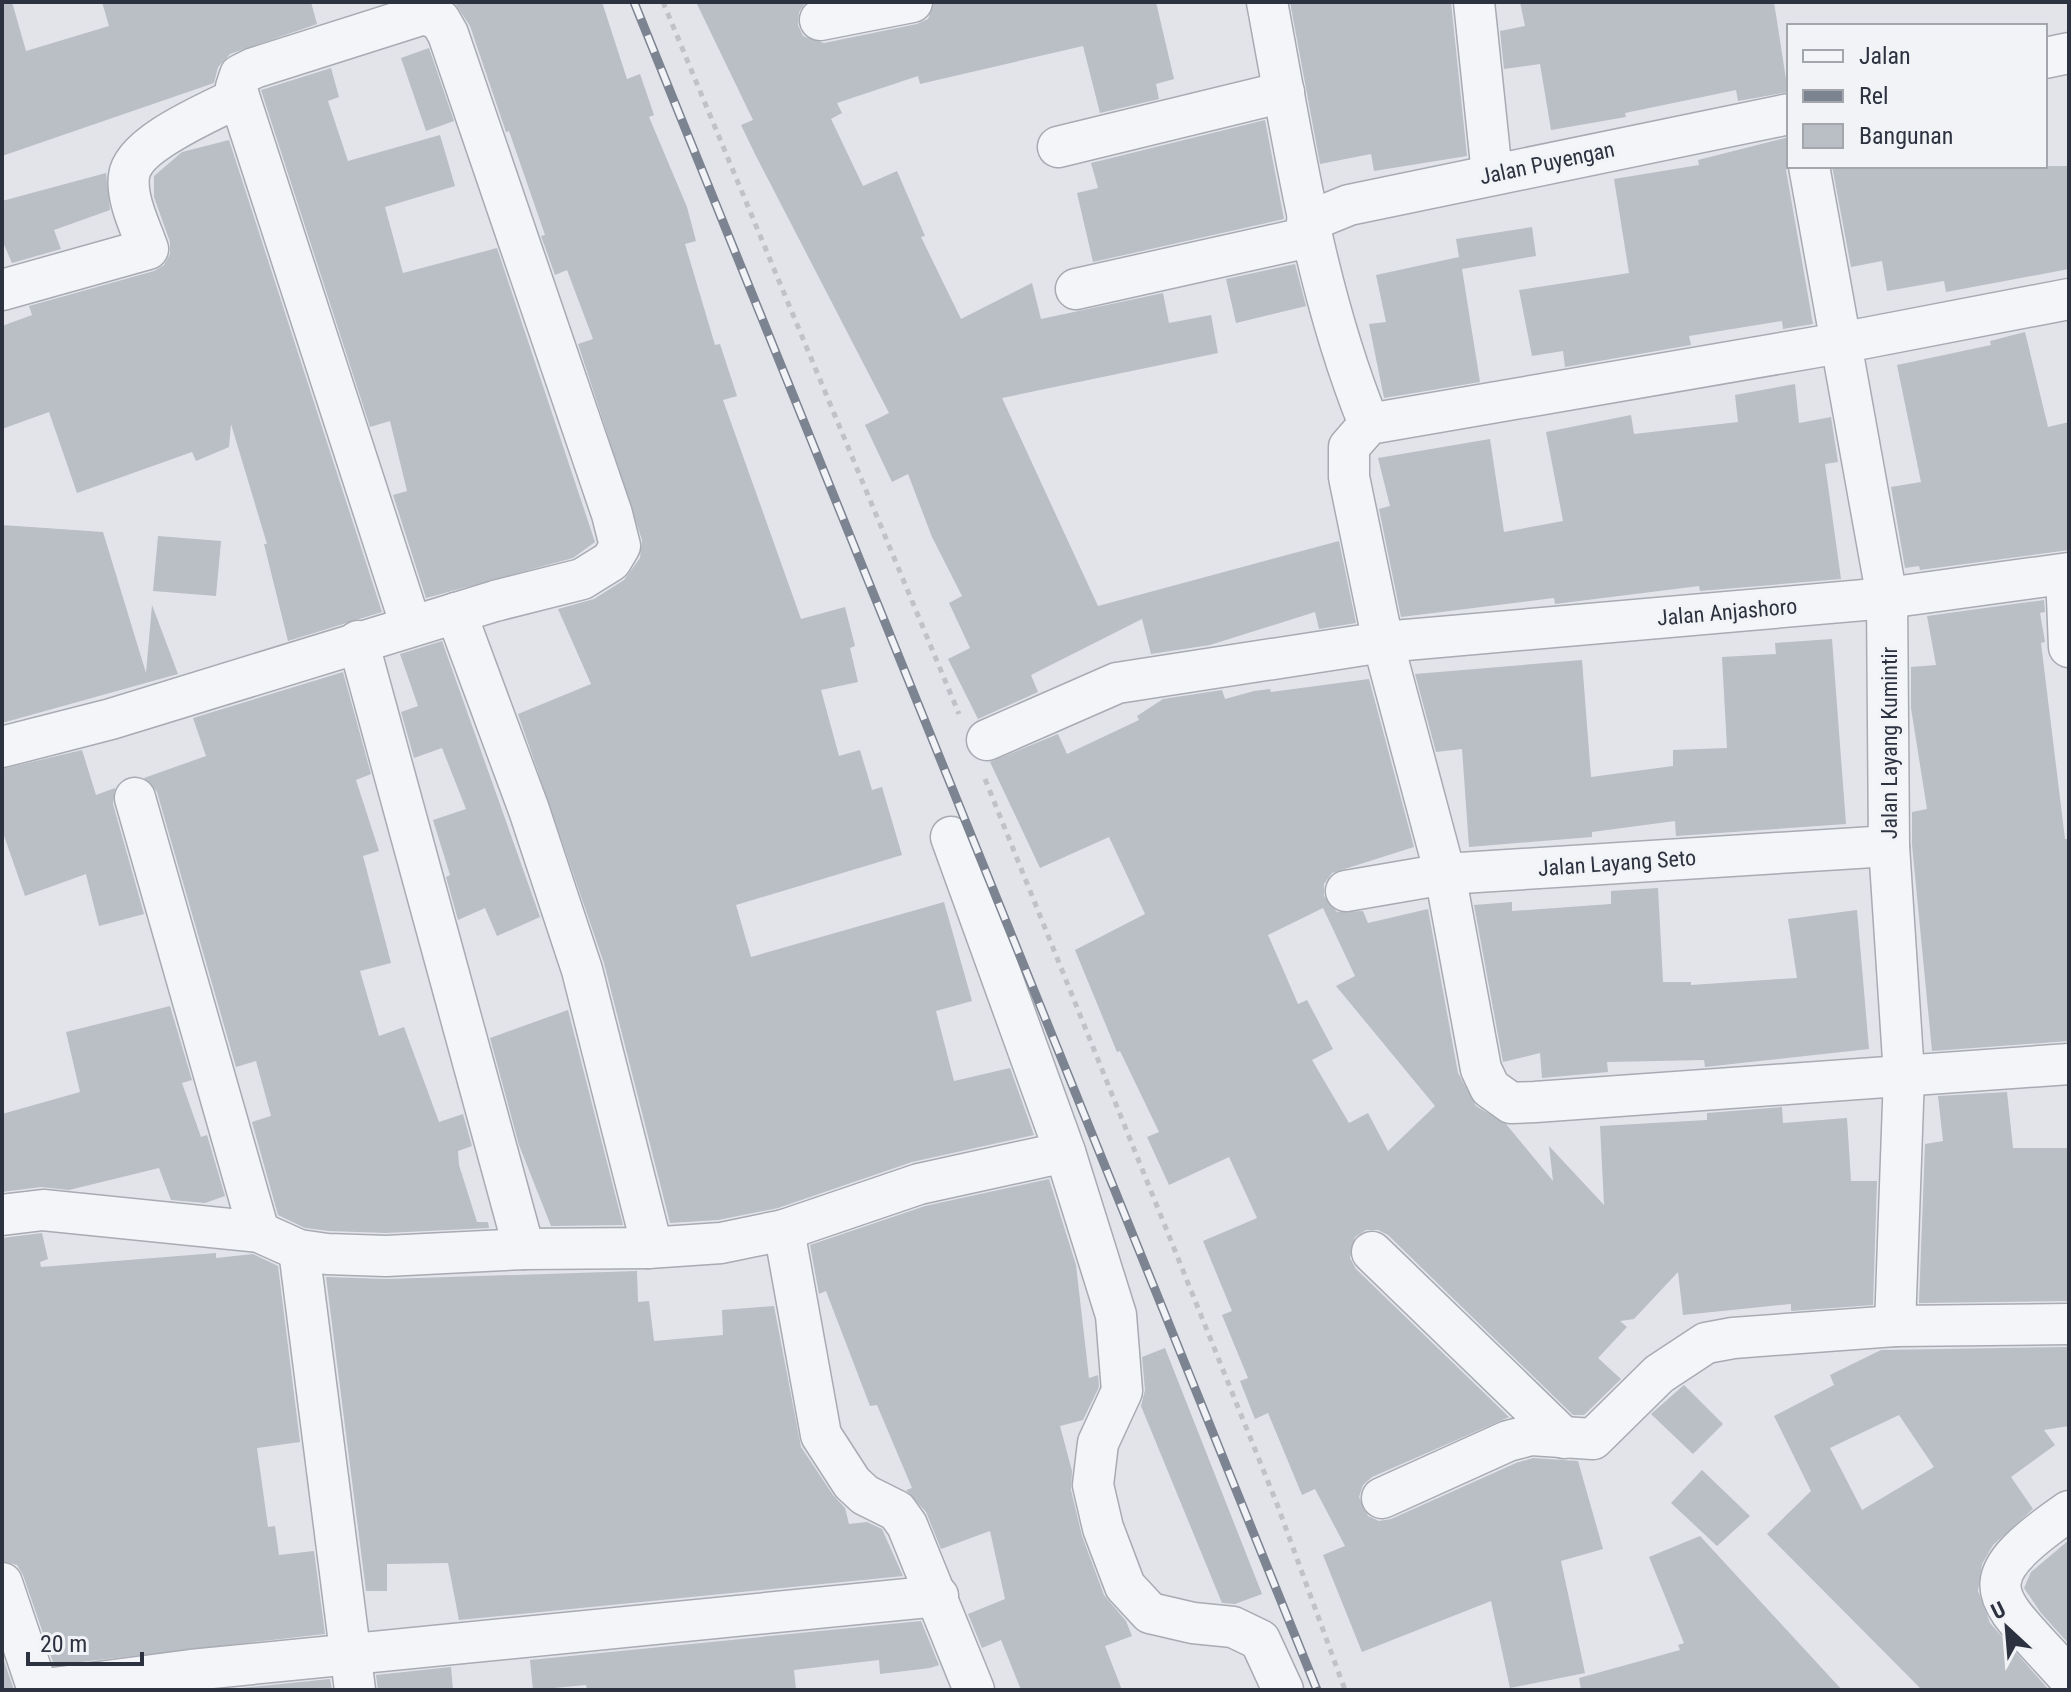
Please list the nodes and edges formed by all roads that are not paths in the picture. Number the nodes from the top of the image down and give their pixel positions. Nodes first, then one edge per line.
1 (912, 2) edge
2 (1267, 2) edge
3 (1474, 2) edge
4 (820, 20) dead end
5 (2069, 53) edge
6 (2047, 58) edge
7 (1284, 92) junction
8 (239, 97) junction
9 (1787, 114) edge
10 (1058, 147) dead end
11 (1809, 168) edge
12 (1492, 174) junction
13 (1308, 229) junction
14 (1076, 289) dead end
15 (2, 290) edge
16 (2069, 299) edge
17 (1840, 343) junction
18 (1369, 424) junction
19 (2067, 574) edge
20 (1887, 598) junction
21 (456, 613) junction
22 (411, 626) junction
23 (358, 641) junction
24 (1383, 642) junction
25 (2069, 647) edge
26 (977, 744) road end
27 (2, 747) edge
28 (135, 798) dead end
29 (951, 837) dead end
30 (1889, 846) junction
31 (1445, 874) junction
32 (1346, 891) dead end
33 (2069, 1064) edge
34 (1904, 1075) junction
35 (1065, 1152) junction
36 (2, 1215) edge
37 (784, 1230) junction
38 (259, 1232) junction
39 (648, 1248) junction
40 (524, 1249) junction
41 (299, 1250) junction
42 (1372, 1252) dead end
43 (2069, 1324) edge
44 (1895, 1326) junction
45 (1564, 1438) junction
46 (1382, 1498) dead end
47 (2069, 1511) edge
48 (2, 1583) edge
49 (938, 1596) junction
50 (353, 1673) edge
51 (2069, 1678) edge
52 (38, 1690) edge
53 (974, 1690) edge
54 (1283, 1690) edge

1 - 4 street
2 - 7 street
3 - 12 street
5 - 6 street
7 - 10 street
7 - 13 street
8 - 15 street
8 - 21 street
8 - 22 street
9 - 12 street, Jalan Puyengan
11 - 17 street, Jalan Layang Kumintir
12 - 13 street, Jalan Puyengan
13 - 14 street, Jalan Puyengan
13 - 18 street
16 - 17 street
17 - 18 street
17 - 20 street, Jalan Layang Kumintir
18 - 24 street
19 - 20 street, Jalan Anjashoro
19 - 25 street
20 - 24 street, Jalan Anjashoro
20 - 30 street, Jalan Layang Kumintir
21 - 22 street
21 - 39 street
22 - 23 street
23 - 27 street
23 - 40 street
24 - 26 street, Jalan Anjashoro
24 - 31 street
28 - 38 street
29 - 35 street
30 - 31 street, Jalan Layang Seto
30 - 34 street, Jalan Layang Kumintir
31 - 32 street, Jalan Layang Seto
31 - 34 street
33 - 34 street
34 - 44 street, Jalan Layang Kumintir
35 - 37 street
35 - 54 street
36 - 38 street
37 - 39 street
37 - 49 street
38 - 41 street
39 - 40 street
40 - 41 street
41 - 50 street
42 - 45 street
43 - 44 street
44 - 45 street
45 - 46 street
47 - 51 street
48 - 52 street
49 - 50 street
49 - 53 street
50 - 52 street

